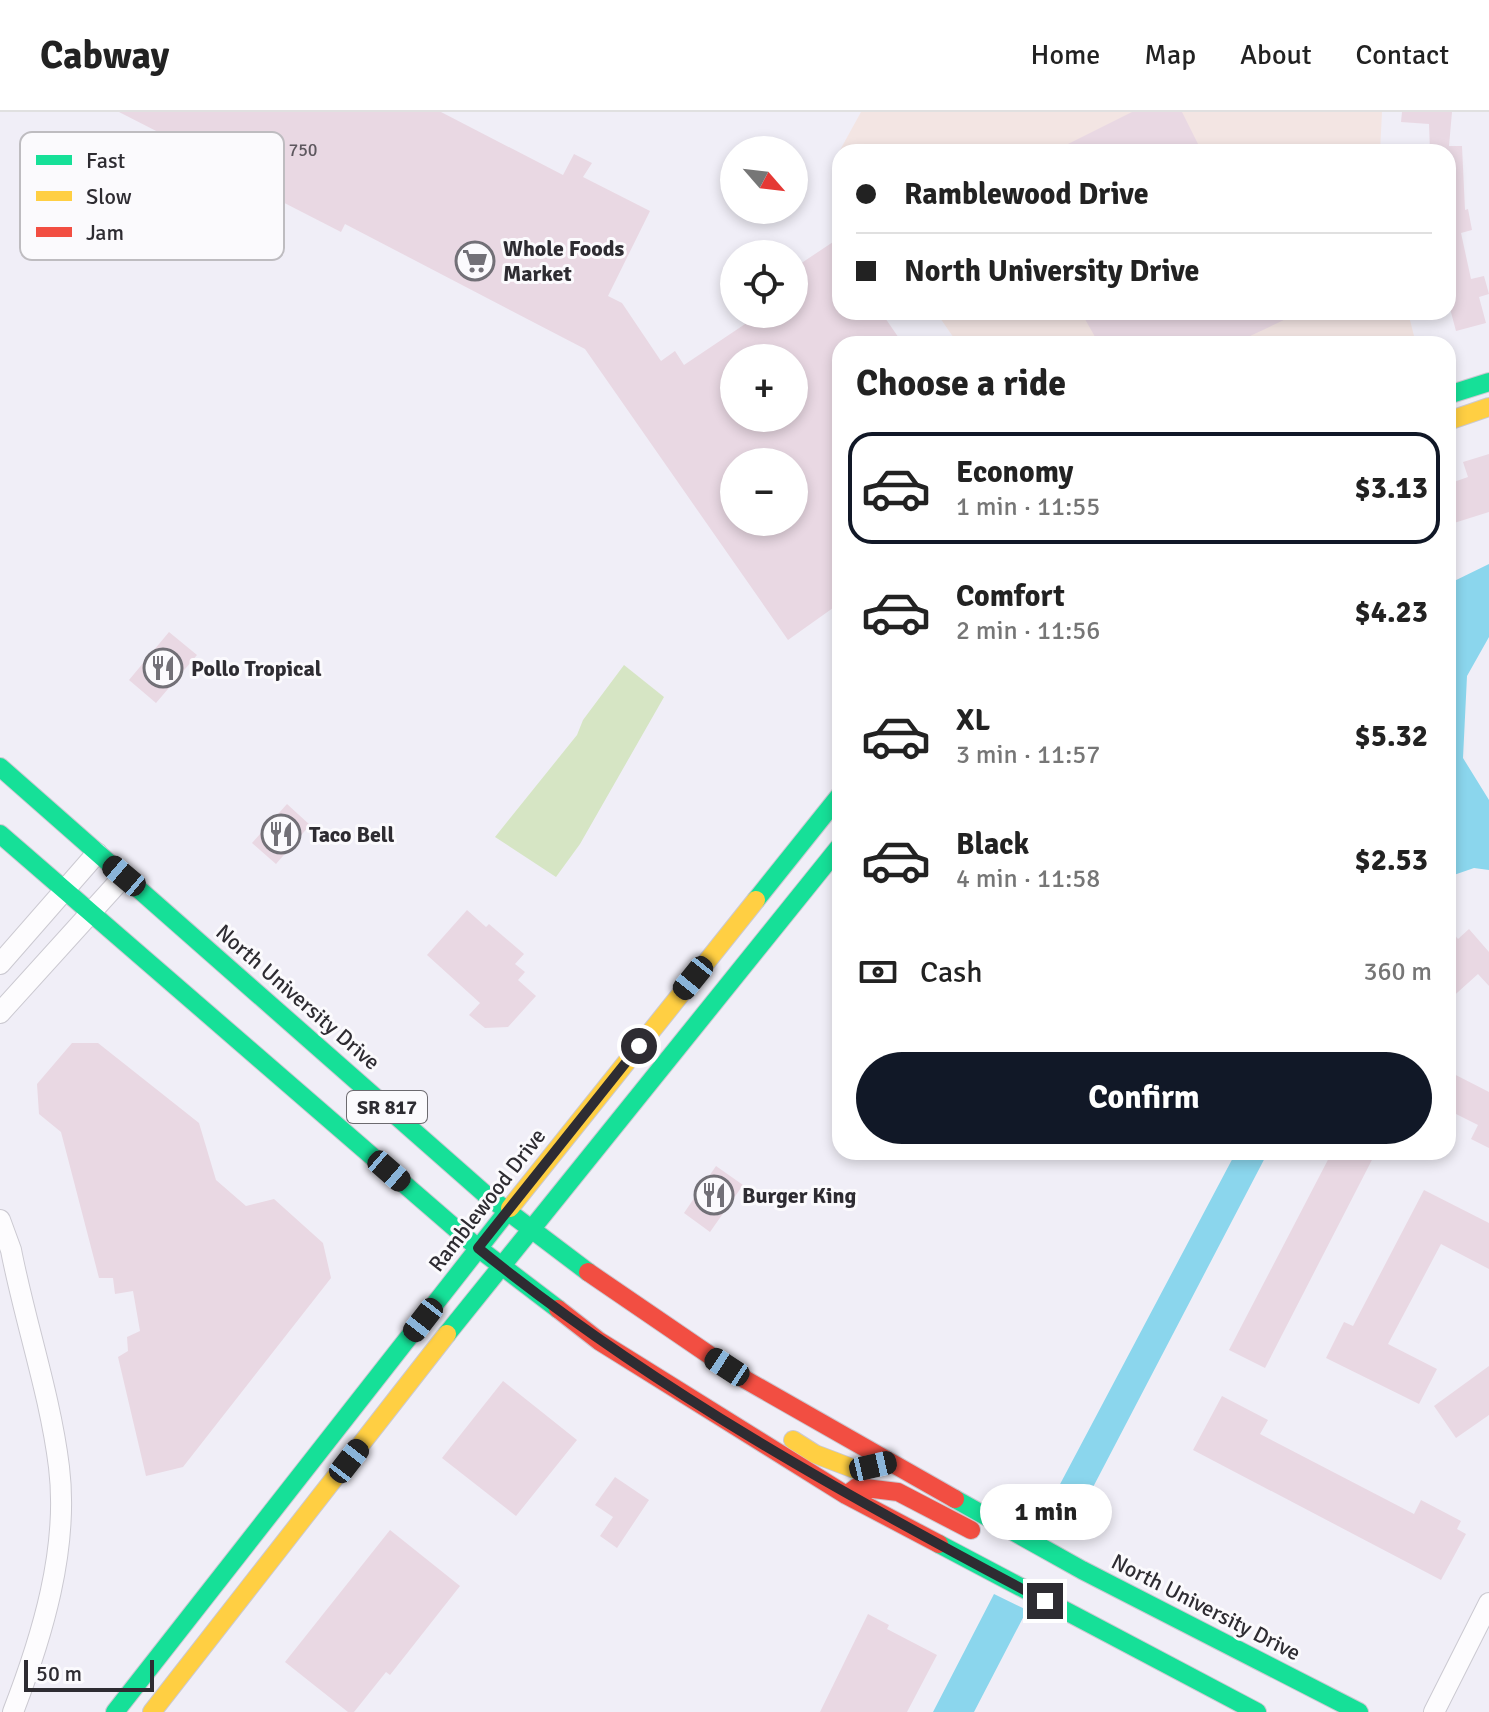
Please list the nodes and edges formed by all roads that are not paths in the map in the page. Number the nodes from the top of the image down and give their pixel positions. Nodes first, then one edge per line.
1 (1489, 382) edge
2 (1456, 392) edge
3 (1489, 407) edge
4 (1456, 418) edge
5 (0, 767) edge
6 (832, 805) edge
7 (0, 834) edge
8 (97, 853) junction
9 (832, 856) edge
10 (124, 876) junction
11 (65, 890) junction
12 (91, 912) junction
13 (0, 964) edge
14 (0, 1013) edge
15 (507, 1212) junction
16 (0, 1220) edge
17 (532, 1232) junction
18 (478, 1248) junction
19 (500, 1267) junction
20 (726, 1421) junction
21 (890, 1462) junction
22 (846, 1495) junction
23 (1082, 1570) junction
24 (1489, 1603) edge
25 (13, 1712) edge
26 (115, 1712) edge
27 (152, 1712) edge
28 (1257, 1712) edge
29 (1359, 1712) edge
30 (1434, 1712) edge

1 - 2 main road
3 - 4 main road
5 - 8 main road, North University Drive / SR 817
6 - 15 main road, Ramblewood Drive
7 - 11 main road, SR 817
8 - 10 main road, North University Drive / SR 817
8 - 11 street
9 - 17 main road
10 - 12 street
10 - 15 main road, North University Drive / SR 817
11 - 12 main road, SR 817
11 - 13 street
12 - 14 street
12 - 18 main road, SR 817
15 - 17 main road, North University Drive / SR 817
15 - 18 main road, Ramblewood Drive
16 - 25 street
17 - 19 main road
17 - 21 main road, North University Drive / SR 817
18 - 19 main road, SR 817
18 - 26 main road, Ramblewood Drive
19 - 20 main road, SR 817
19 - 27 main road
20 - 21 main road
20 - 22 main road, SR 817
21 - 23 main road, North University Drive / SR 817
22 - 23 main road
22 - 28 main road, SR 817
23 - 29 main road, North University Drive / SR 817
24 - 30 street

